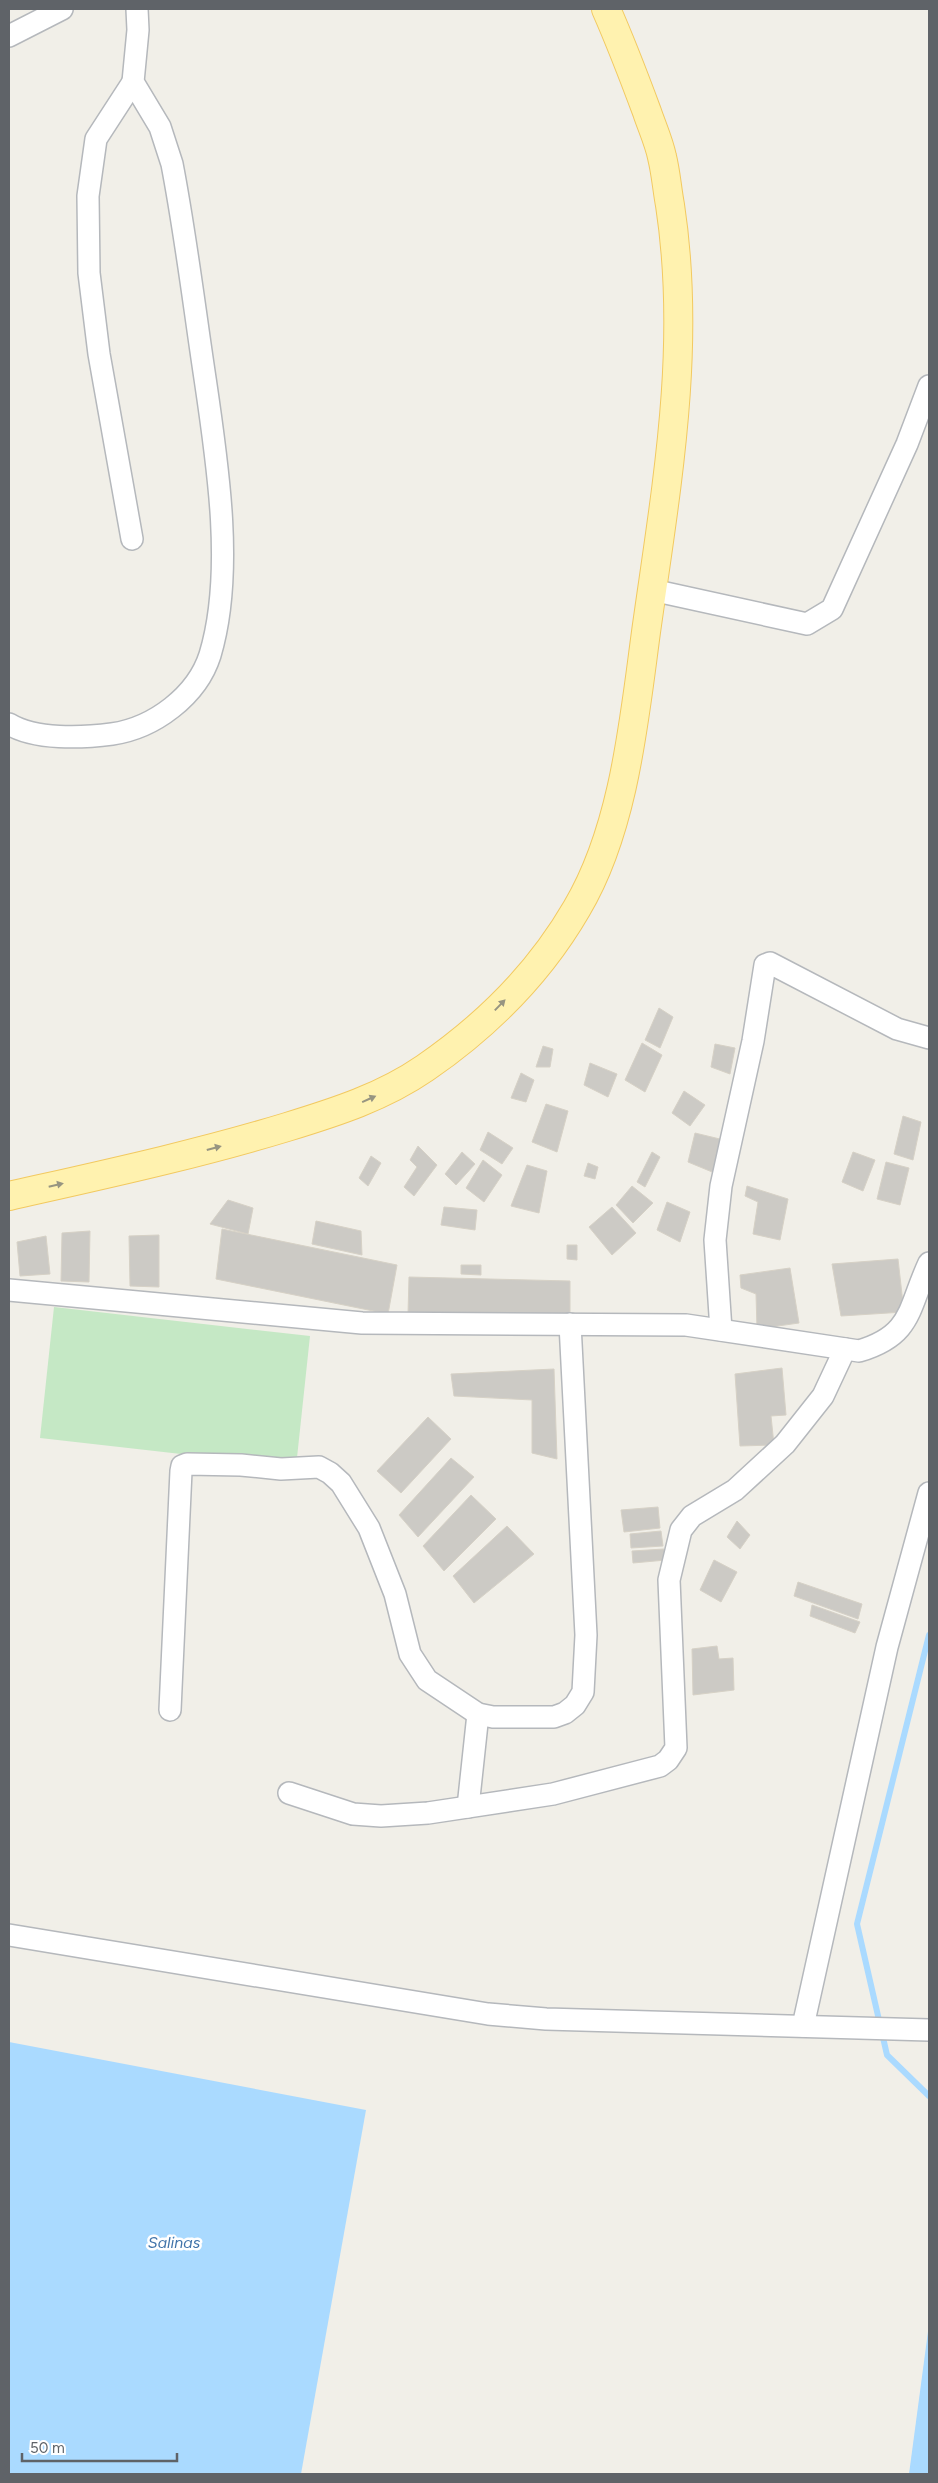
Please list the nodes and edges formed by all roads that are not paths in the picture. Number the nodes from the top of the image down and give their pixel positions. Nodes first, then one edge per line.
1 (62, 9) edge
2 (137, 9) edge
3 (606, 9) edge
4 (9, 36) edge
5 (133, 82) junction
6 (929, 386) edge
7 (132, 539) dead end
8 (652, 590) junction
9 (9, 724) edge
10 (929, 1038) edge
11 (9, 1196) edge
12 (929, 1263) edge
13 (9, 1290) edge
14 (570, 1324) junction
15 (721, 1330) junction
16 (844, 1349) junction
17 (929, 1493) edge
18 (170, 1710) dead end
19 (478, 1714) junction
20 (289, 1793) dead end
21 (468, 1807) junction
22 (9, 1935) edge
23 (803, 2026) junction
24 (929, 2030) edge

1 - 4 street
2 - 5 street
3 - 8 main road
5 - 7 street
5 - 9 street
6 - 8 street
11 -> 8 main road
10 - 15 street
12 - 16 street
13 - 14 street
14 - 15 street
14 - 19 street
15 - 16 street
16 - 21 street
17 - 23 street
18 - 19 street
19 - 21 street
20 - 21 street
22 - 23 street
23 - 24 street

